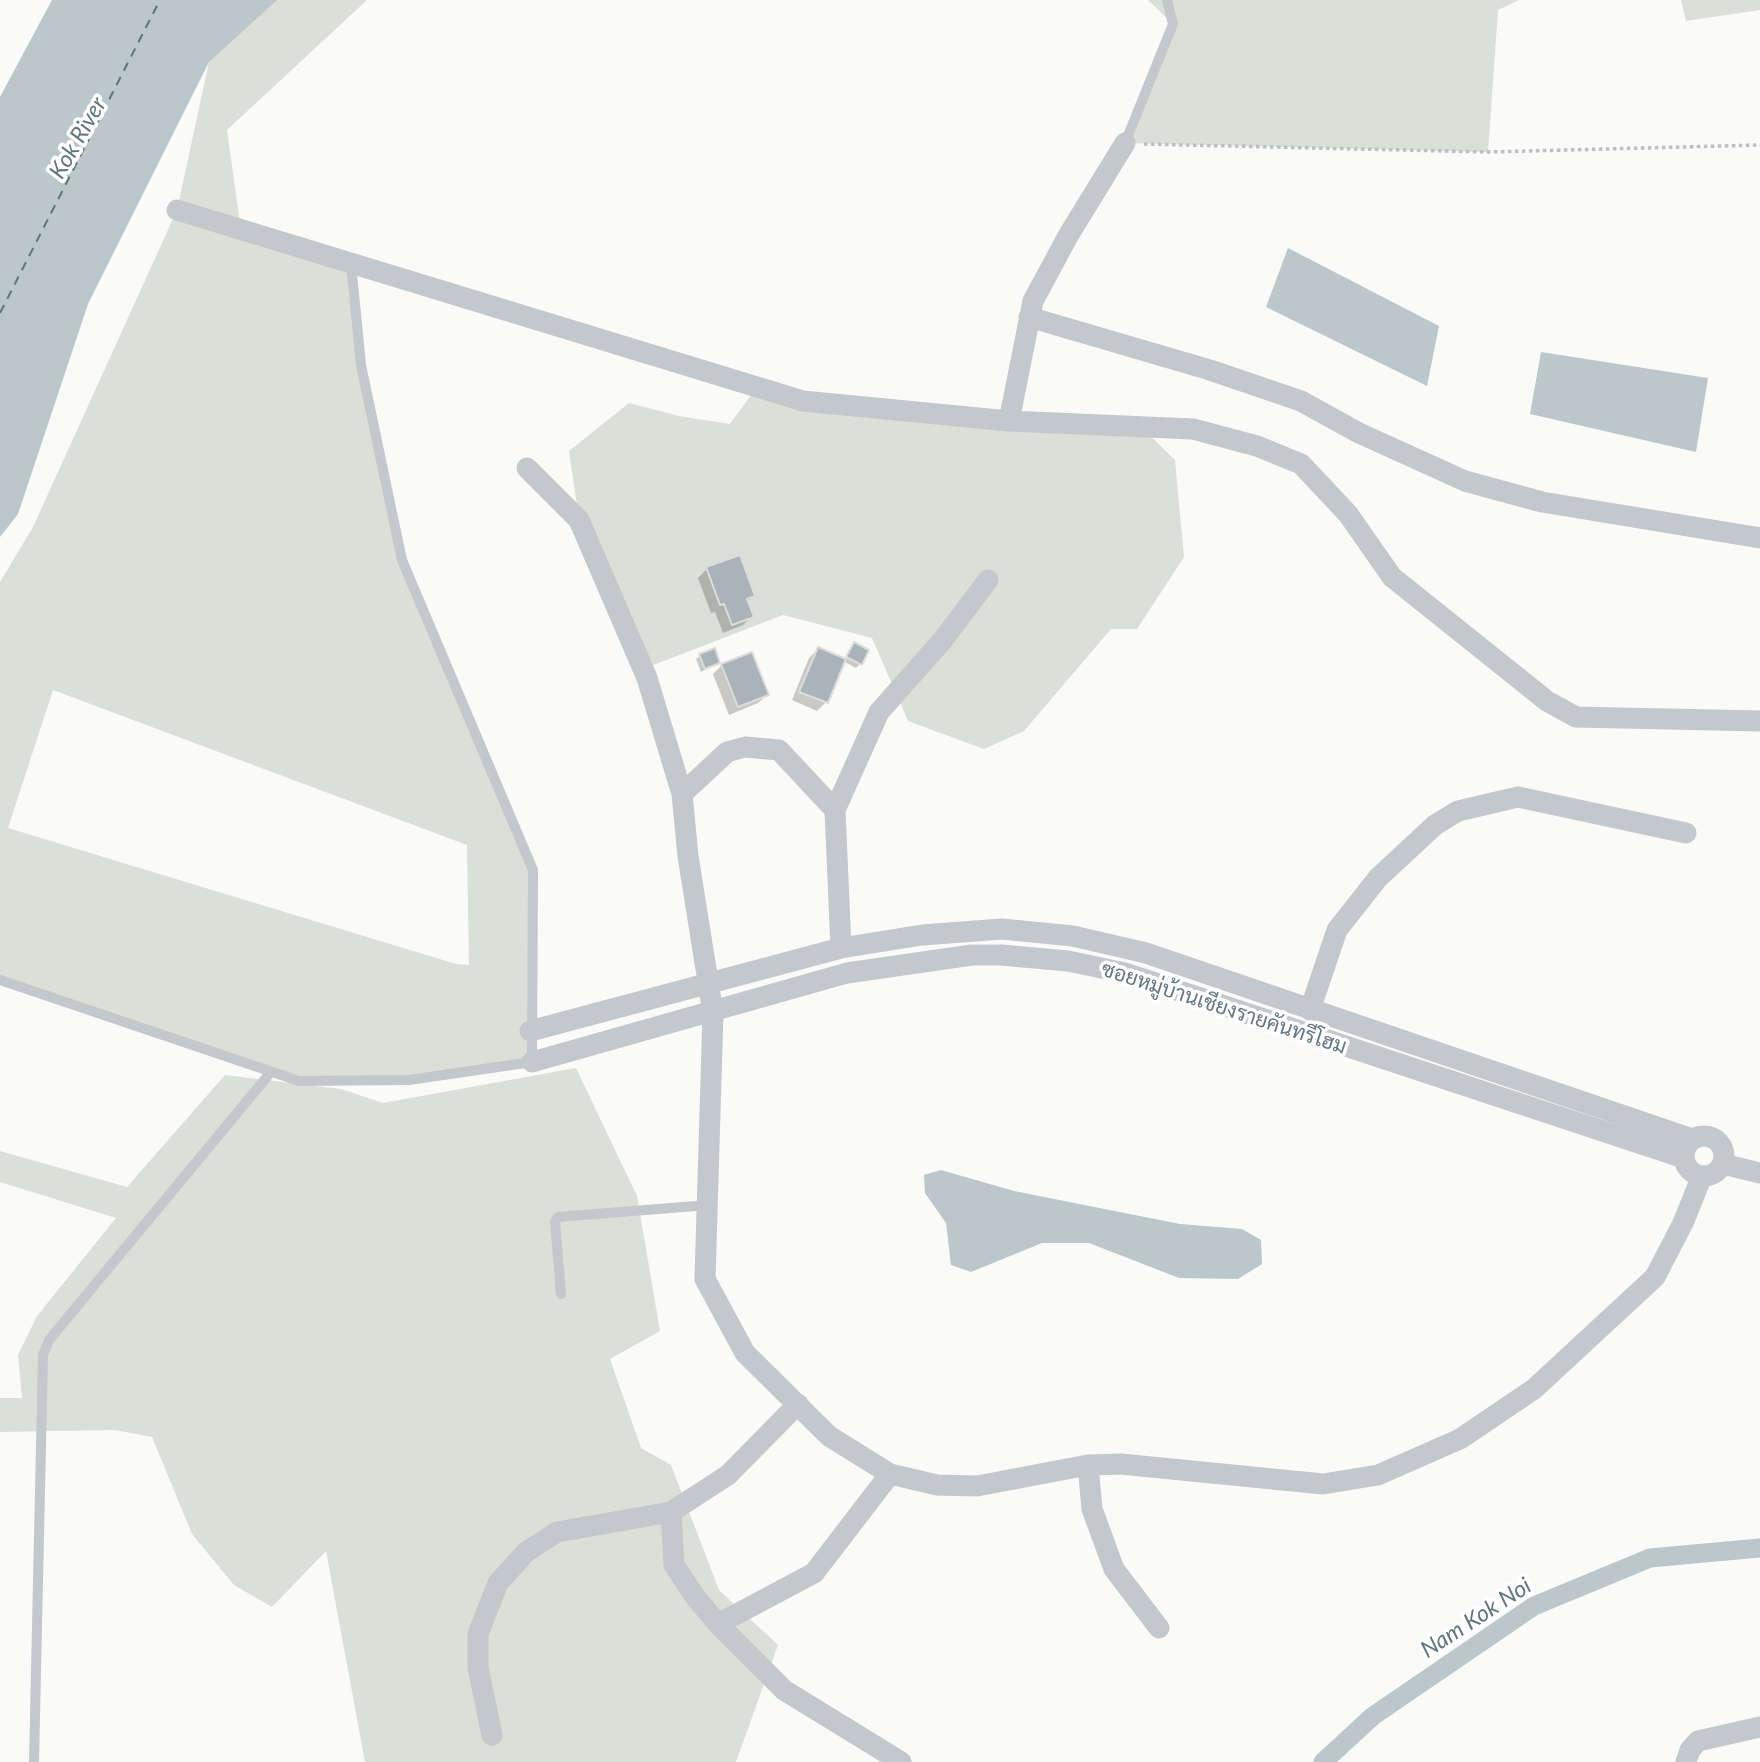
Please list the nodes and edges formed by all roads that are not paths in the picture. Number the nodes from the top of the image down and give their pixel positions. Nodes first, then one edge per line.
1 (1167, 0) edge
2 (1125, 143) joint
3 (177, 210) dead end
4 (351, 263) junction
5 (1028, 317) junction
6 (1009, 421) junction
7 (527, 468) dead end
8 (1760, 538) edge
9 (988, 580) dead end
10 (1760, 721) edge
11 (682, 794) junction
12 (835, 810) junction
13 (1686, 833) dead end
14 (1002, 929) junction
15 (841, 948) junction
16 (1146, 953) junction
17 (1001, 955) junction
18 (847, 974) junction
19 (1139, 978) junction
20 (0, 980) edge
21 (708, 986) junction
22 (1310, 1010) junction
23 (713, 1013) junction
24 (530, 1031) junction
25 (532, 1062) junction
26 (271, 1072) junction
27 (1493, 1084) junction
28 (1688, 1149) junction
29 (1723, 1164) junction
30 (1760, 1173) edge
31 (1702, 1176) junction
32 (708, 1206) junction
33 (561, 1294) dead end
34 (798, 1404) junction
35 (1088, 1465) junction
36 (890, 1474) junction
37 (671, 1512) junction
38 (718, 1624) junction
39 (1159, 1628) dead end
40 (1760, 1727) edge
41 (492, 1735) dead end
42 (1688, 1756) edge
43 (34, 1762) edge
44 (901, 1762) edge

1 - 2 lane
2 - 5 street
3 - 4 street
4 - 6 street
4 - 24 lane
5 - 6 street
5 - 8 street
6 - 10 street
7 - 11 street
9 - 12 street
11 - 12 street
11 - 21 street
12 - 15 street
13 - 22 street
14 - 15 street
14 - 16 street
14 - 17 lane
15 - 18 lane
15 - 21 street
16 - 19 lane
16 - 22 street
17 - 18 street, ซอยหมู่บ้านเชียงรายคันทรีโฮม
17 - 19 street, ซอยหมู่บ้านเชียงรายคันทรีโฮม
18 - 23 street, ซอยหมู่บ้านเชียงรายคันทรีโฮม
19 - 27 street, ซอยหมู่บ้านเชียงรายคันทรีโฮม
20 - 26 lane
21 - 23 street
21 - 24 street
22 - 27 street
23 - 25 street, ซอยหมู่บ้านเชียงรายคันทรีโฮม
23 - 32 street
24 - 25 lane
25 - 26 lane
26 - 43 lane
27 - 28 street, ซอยหมู่บ้านเชียงรายคันทรีโฮม
28 - 29 street
28 - 31 street
29 - 30 street
29 - 31 street
31 - 35 street
32 - 33 lane
32 - 34 street
34 - 36 street
34 - 37 street
35 - 36 street
35 - 39 street
36 - 38 street
37 - 38 street
37 - 41 street
38 - 44 street
40 - 42 street

